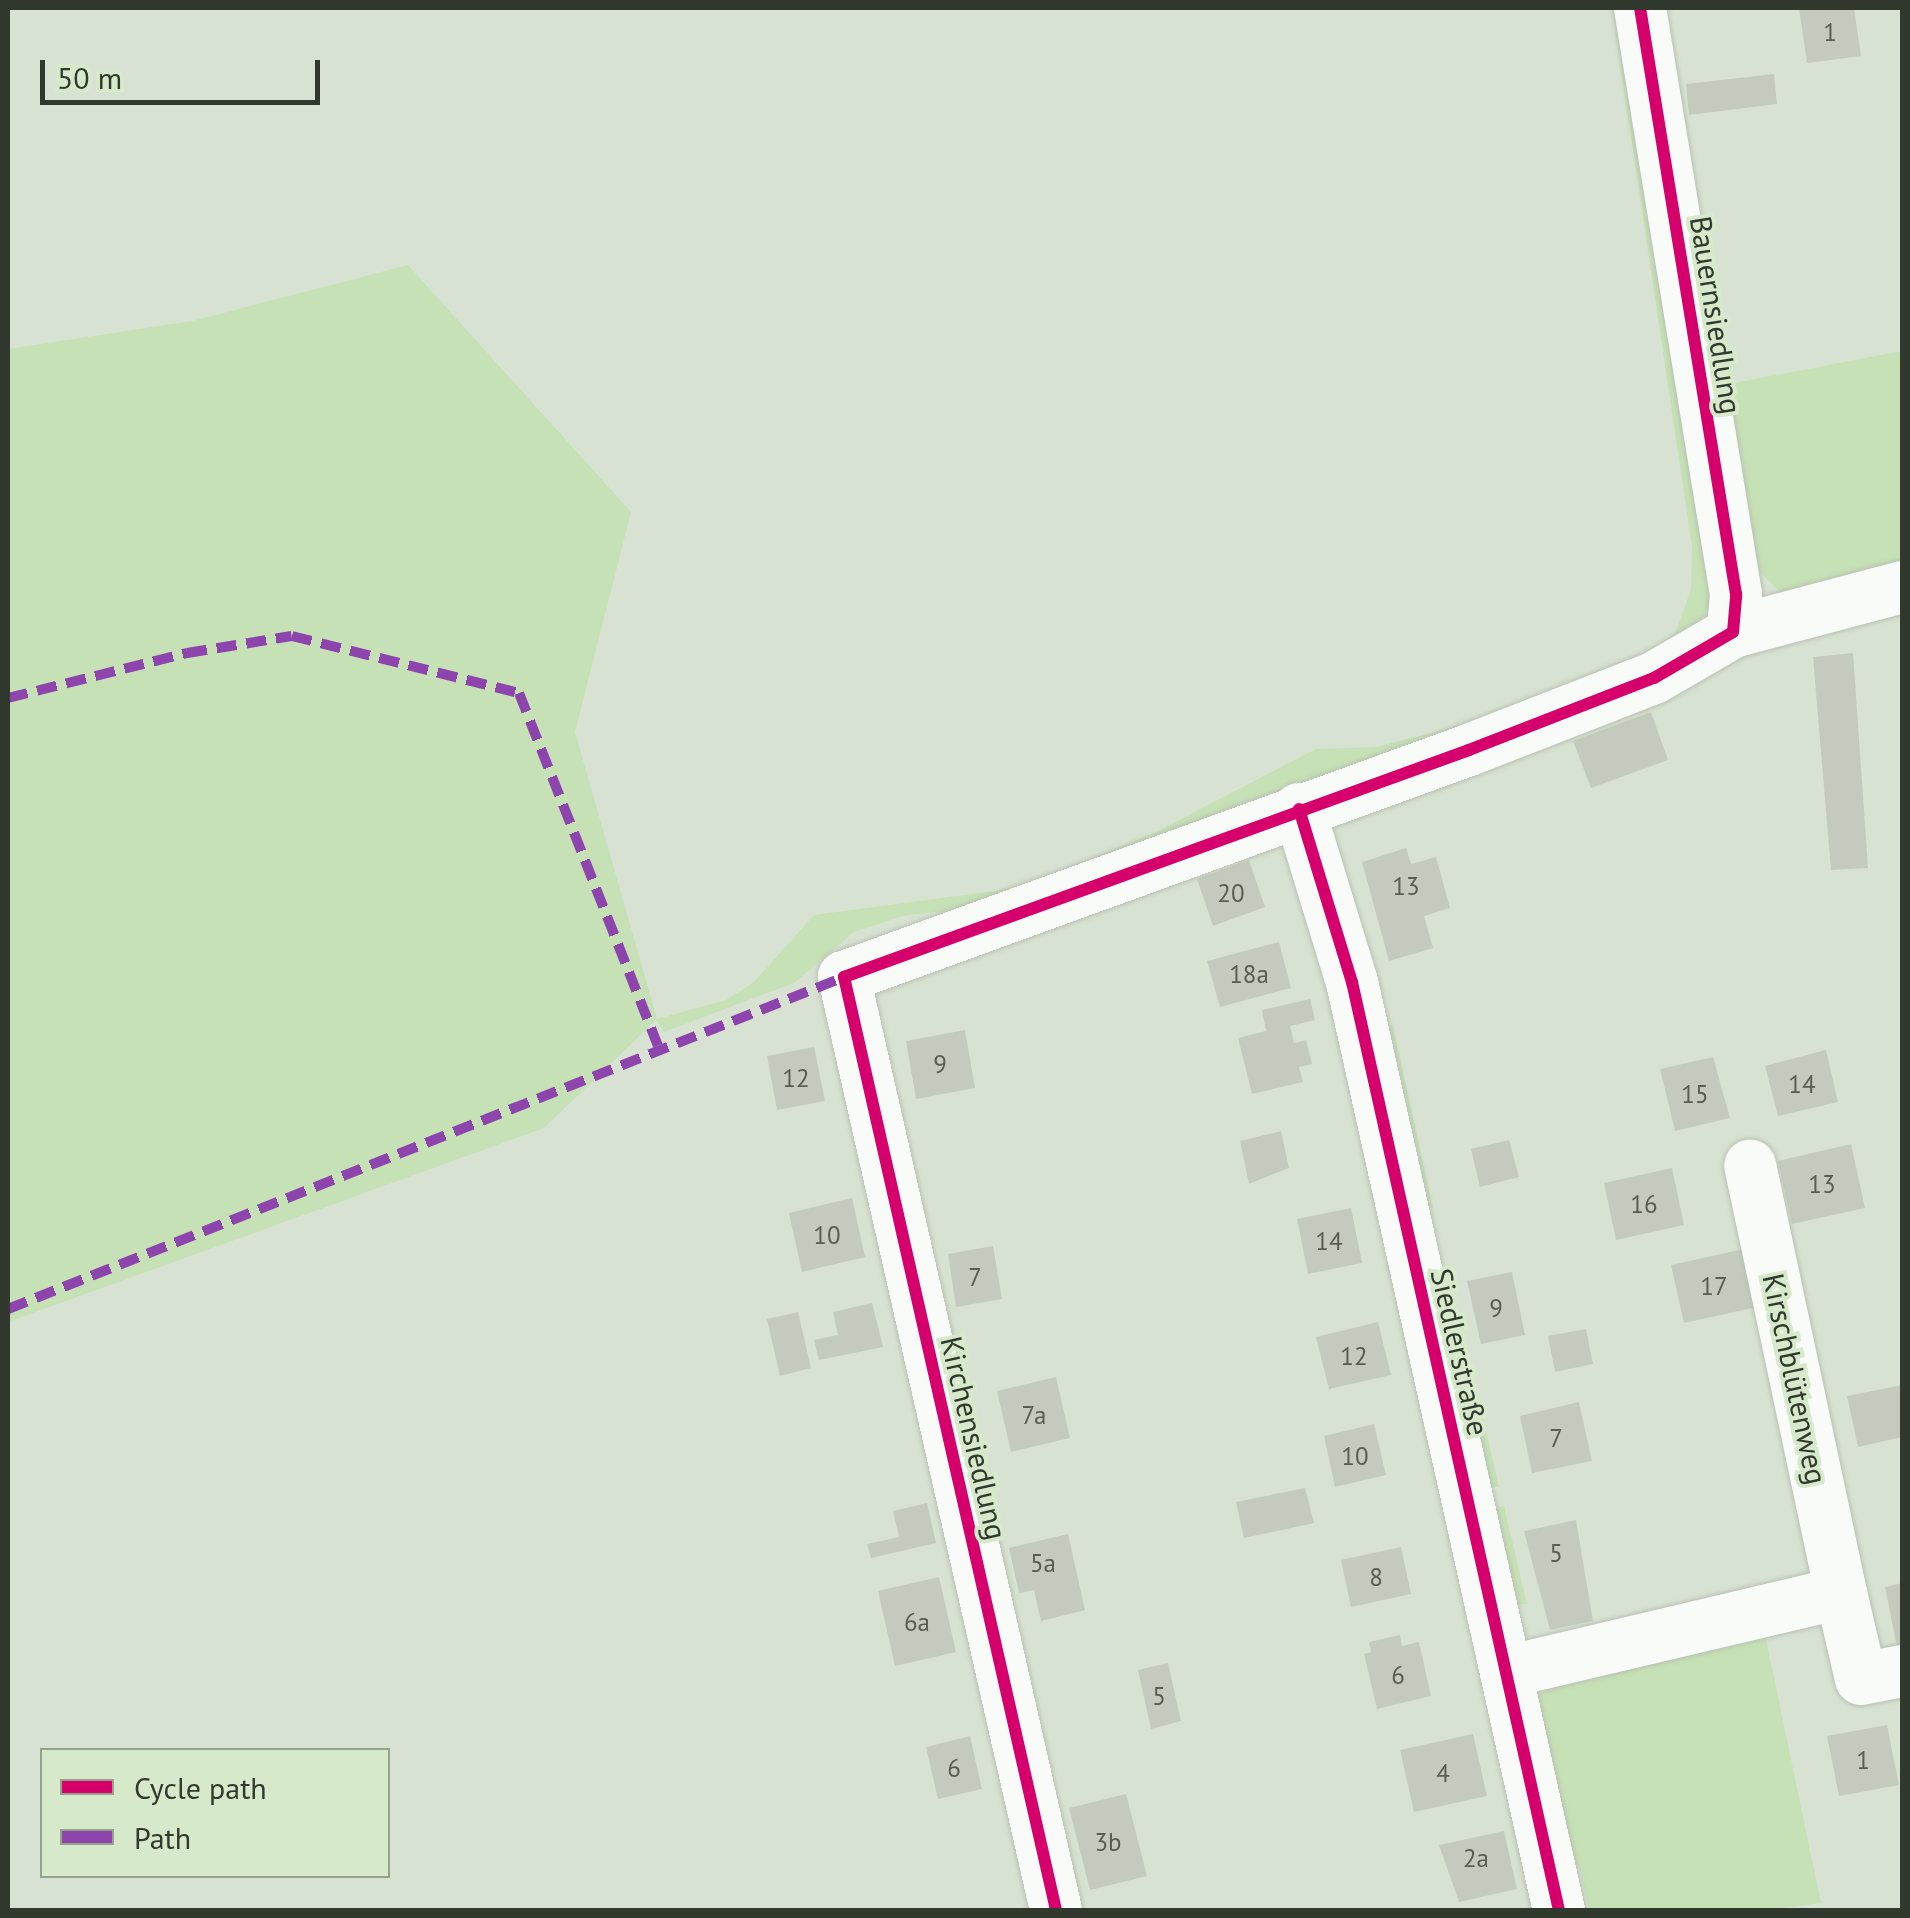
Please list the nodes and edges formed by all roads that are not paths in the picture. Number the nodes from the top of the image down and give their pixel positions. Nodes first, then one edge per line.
1 (1640, 8) edge
2 (1902, 587) edge
3 (1734, 632) junction
4 (1299, 808) junction
5 (1750, 1166) dead end
6 (1841, 1593) junction
7 (1902, 1671) edge
8 (1506, 1672) junction
9 (1056, 1910) edge
10 (1559, 1910) edge

1 - 3 street, Bauernsiedlung
2 - 3 street
3 - 4 street
4 - 8 street, Siedlerstraße
4 - 9 street, Kirchensiedlung
5 - 6 street, Kirschblütenweg
6 - 7 street, Kirschblütenweg
6 - 8 street
8 - 10 street, Siedlerstraße

